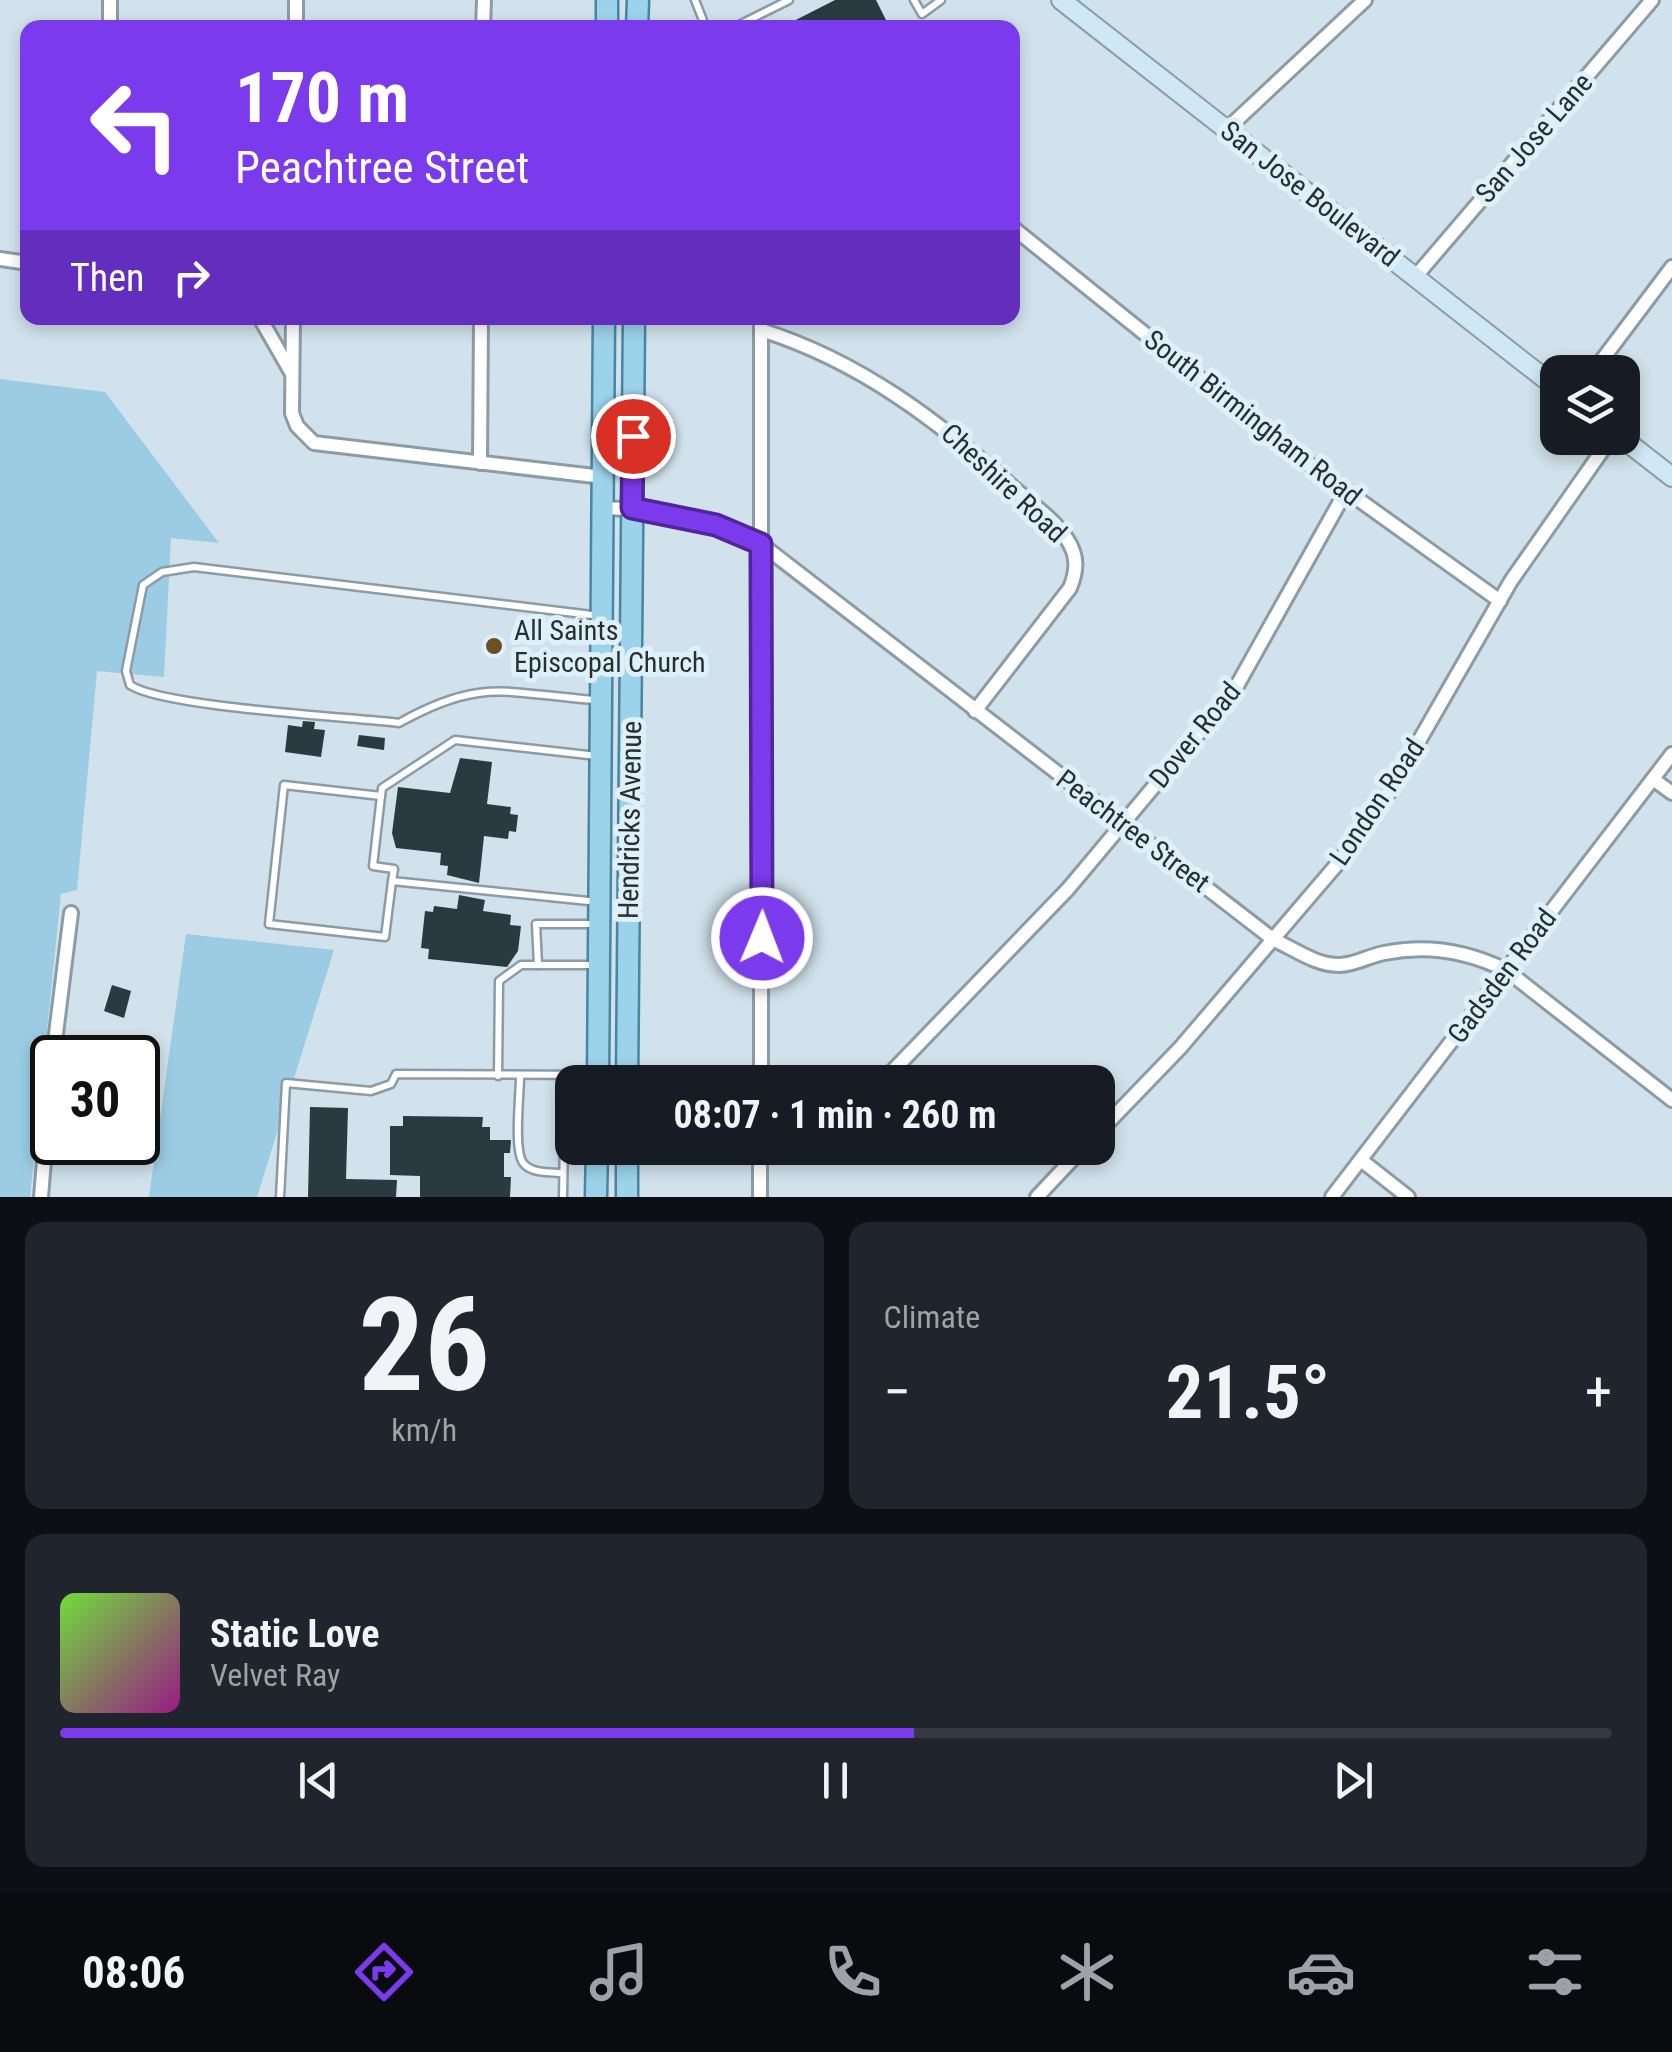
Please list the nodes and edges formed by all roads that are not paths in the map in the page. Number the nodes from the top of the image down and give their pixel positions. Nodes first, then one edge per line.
1 (789, 0) edge
2 (914, 0) edge
3 (941, 0) edge
4 (1062, 0) edge
5 (1364, 0) edge
6 (1652, 0) edge
7 (749, 20) edge
8 (1227, 129) junction
9 (1020, 234) edge
10 (1672, 267) edge
11 (1416, 276) junction
12 (264, 325) edge
13 (293, 325) edge
14 (481, 325) edge
15 (604, 325) edge
16 (634, 325) edge
17 (761, 325) edge
18 (763, 325) edge
19 (1606, 355) edge
20 (292, 374) junction
21 (1540, 374) edge
22 (1640, 452) edge
23 (1599, 455) edge
24 (480, 463) junction
25 (603, 477) junction
26 (1672, 477) edge
27 (1346, 491) junction
28 (603, 508) junction
29 (632, 508) junction
30 (761, 544) junction
31 (1500, 601) junction
32 (602, 616) junction
33 (602, 700) junction
34 (632, 701) junction
35 (975, 711) junction
36 (1672, 754) edge
37 (600, 756) junction
38 (1653, 779) junction
39 (1672, 793) edge
40 (381, 796) junction
41 (1124, 823) junction
42 (392, 881) junction
43 (629, 897) junction
44 (599, 902) junction
45 (71, 912) dead end
46 (599, 924) junction
47 (1274, 940) junction
48 (538, 965) junction
49 (599, 966) junction
50 (1506, 970) junction
51 (56, 1035) edge
52 (599, 1065) edge
53 (628, 1065) edge
54 (761, 1065) edge
55 (898, 1065) edge
56 (498, 1076) junction
57 (520, 1077) junction
58 (555, 1078) edge
59 (1672, 1100) edge
60 (1115, 1115) edge
61 (1361, 1160) junction
62 (44, 1165) edge
63 (563, 1165) edge
64 (597, 1165) edge
65 (627, 1165) edge
66 (760, 1165) edge
67 (1068, 1165) edge
68 (563, 1174) junction
69 (41, 1197) edge
70 (280, 1197) edge
71 (563, 1197) edge
72 (596, 1197) edge
73 (627, 1197) edge
74 (760, 1197) edge
75 (1037, 1197) edge
76 (1332, 1197) edge
77 (1408, 1197) edge

1 - 7 lane
2 - 3 lane
4 - 8 street, San Jose Boulevard
5 - 8 street
6 - 11 street, San Jose Lane
8 - 11 street, San Jose Boulevard
9 - 27 street, South Birmingham Road
10 - 19 street
11 - 21 street, San Jose Boulevard
12 - 20 street
13 - 20 street
14 - 24 street
15 - 25 main road, Hendricks Avenue
16 - 29 main road, Hendricks Avenue
17 - 30 street
18 - 35 street, Cheshire Road
20 - 24 street
22 - 26 street
23 - 31 street, London Road
24 - 25 street
25 - 28 main road, Hendricks Avenue
27 - 31 street, South Birmingham Road
27 - 41 street, Dover Road
28 - 29 street, Peachtree Street
28 - 32 main road, Hendricks Avenue
29 - 30 street, Peachtree Street
29 - 34 main road, Hendricks Avenue
30 - 35 street, Peachtree Street
30 - 54 street
31 - 47 street, London Road
32 - 33 main road, Hendricks Avenue
32 - 33 lane
33 - 34 main road
33 - 37 main road, Hendricks Avenue
34 - 43 main road, Hendricks Avenue
35 - 41 street, Peachtree Street
36 - 38 street, Gadsden Road
37 - 40 lane
37 - 44 main road, Hendricks Avenue
38 - 39 street
38 - 50 street, Gadsden Road
40 - 42 lane
40 - 42 lane
41 - 47 street, Peachtree Street
41 - 55 street, Dover Road
42 - 44 lane
43 - 44 main road
43 - 53 main road, Hendricks Avenue
44 - 46 main road, Hendricks Avenue
45 - 51 street
46 - 48 lane
46 - 49 main road, Hendricks Avenue
47 - 50 street, Peachtree Street
47 - 60 street, London Road
48 - 49 lane
48 - 56 lane
49 - 52 main road, Hendricks Avenue
50 - 59 street, Peachtree Street
50 - 61 street, Gadsden Road
56 - 57 lane
56 - 70 lane
57 - 58 lane
57 - 68 lane
61 - 76 street, Gadsden Road
61 - 77 street
62 - 69 street
63 - 68 lane
64 - 72 main road
65 - 73 main road
66 - 74 street
67 - 75 street
68 - 71 lane

